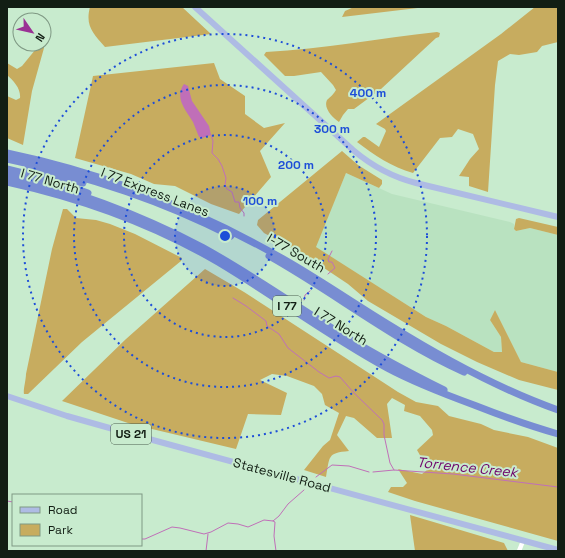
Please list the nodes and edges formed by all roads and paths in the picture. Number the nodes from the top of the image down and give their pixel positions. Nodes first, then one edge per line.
1 (195, 7) edge
2 (7, 153) edge
3 (7, 159) edge
4 (7, 165) edge
5 (7, 169) edge
6 (7, 175) edge
7 (7, 182) edge
8 (142, 197) junction
9 (137, 216) junction
10 (558, 217) edge
11 (496, 385) junction
12 (7, 396) edge
13 (473, 405) junction
14 (558, 410) edge
15 (558, 434) edge
16 (523, 541) junction
17 (558, 550) edge
18 (519, 551) edge

1 - 10 main road
2 - 11 highway, I-77 South / I 77
3 - 8 highway, I 77 Express Lanes / I 77
4 - 8 highway
5 - 9 highway
6 - 9 highway, I 77
7 - 13 highway, I 77 North / I 77
8 - 11 highway, I 77 Express Lanes / I 77
9 - 13 highway, I 77
11 - 14 highway, I-77 South / I 77
12 - 16 main road, Statesville Road / US 21
13 - 15 highway, I 77 North / I 77
16 - 17 main road, Statesville Road / US 21
16 - 18 street

